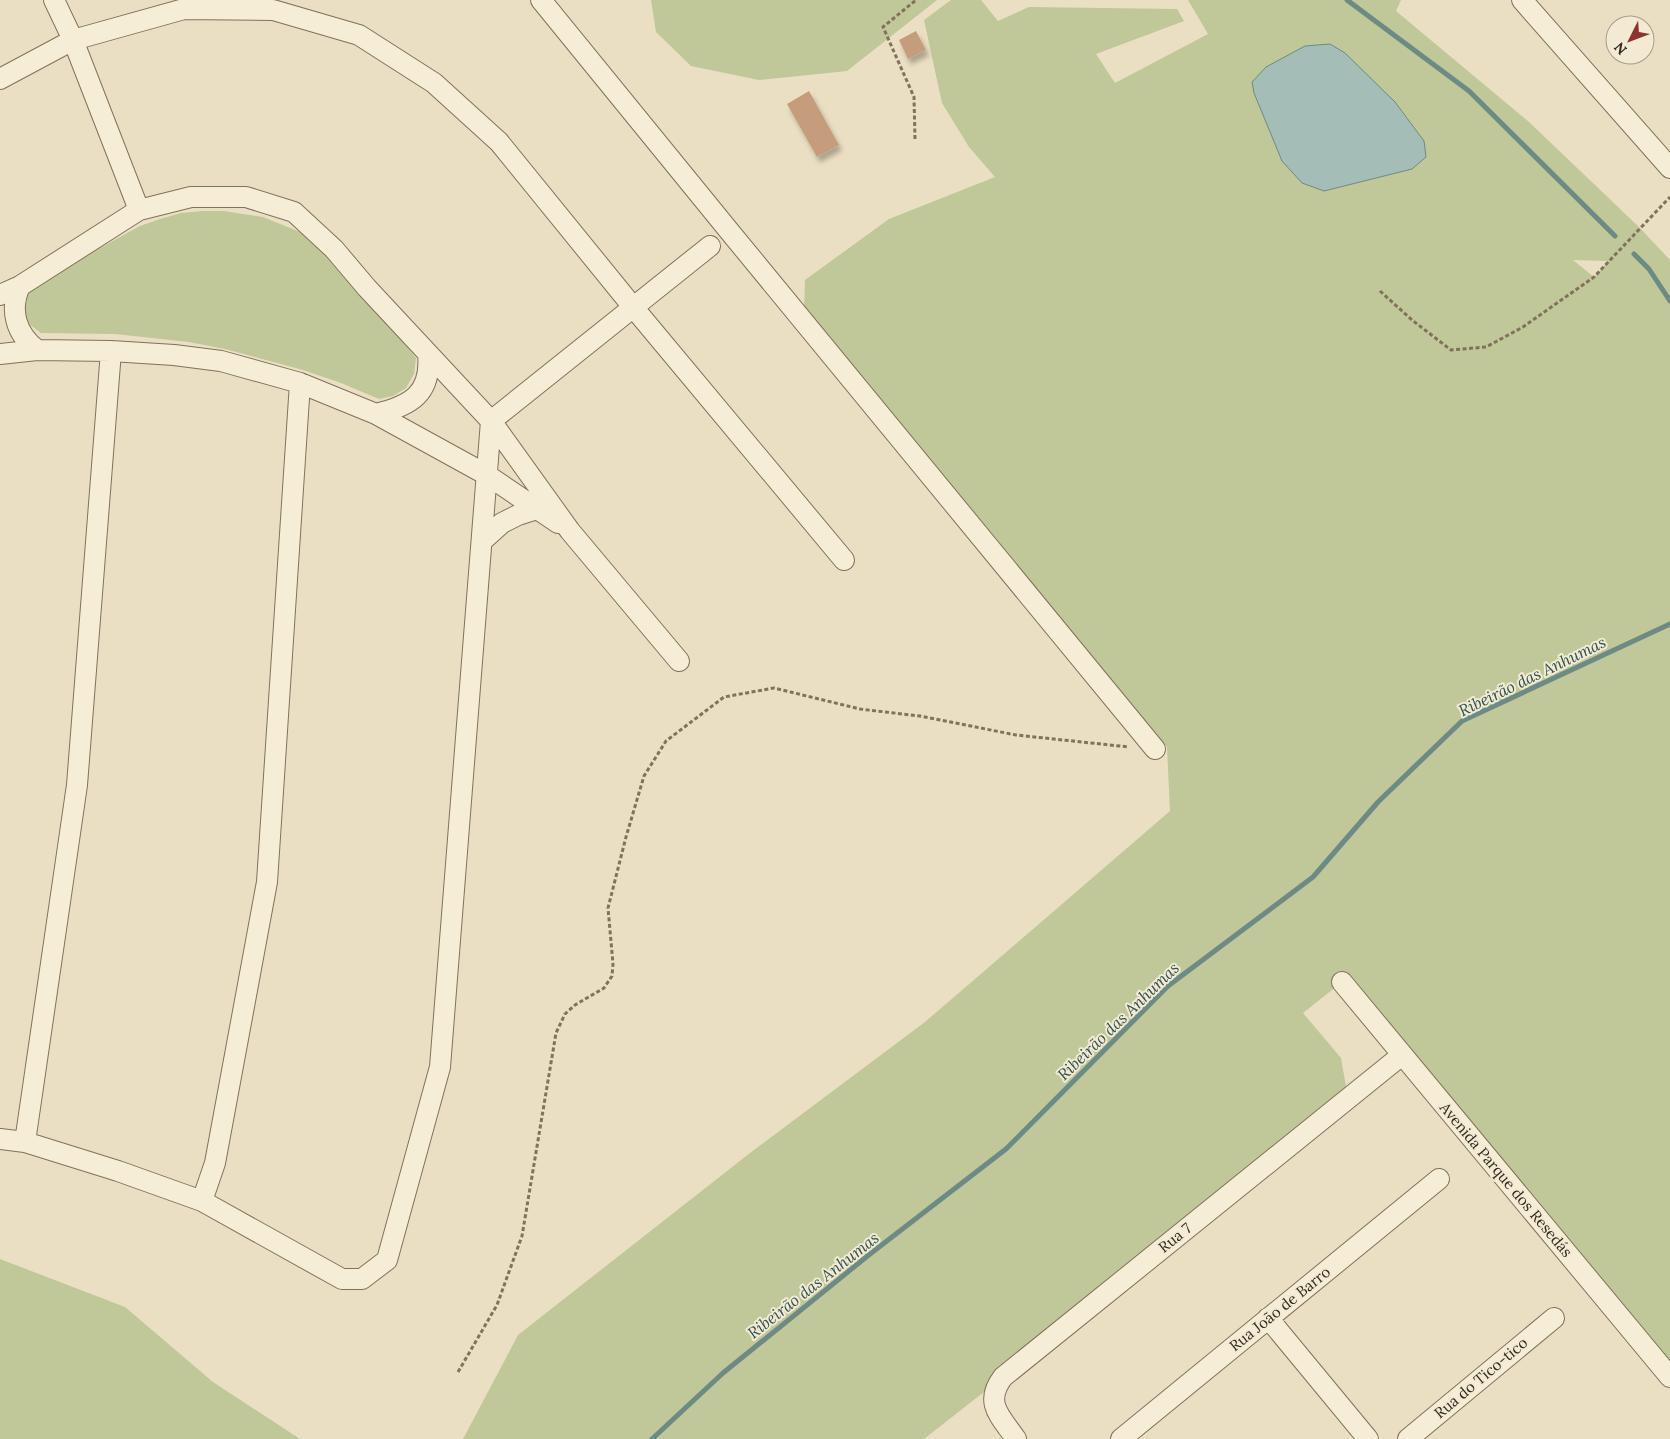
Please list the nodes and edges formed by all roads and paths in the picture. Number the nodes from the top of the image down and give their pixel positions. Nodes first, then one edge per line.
1 (54, 0) edge
2 (541, 0) edge
3 (916, 0) edge
4 (1522, 0) edge
5 (73, 40) junction
6 (0, 79) edge
7 (916, 139) dead end
8 (1670, 168) edge
9 (1670, 197) edge
10 (139, 210) junction
11 (710, 246) dead end
12 (20, 286) junction
13 (1380, 291) dead end
14 (0, 295) edge
15 (633, 307) junction
16 (37, 350) junction
17 (111, 351) junction
18 (0, 354) edge
19 (428, 354) junction
20 (300, 383) junction
21 (376, 414) junction
22 (491, 421) junction
23 (487, 475) junction
24 (537, 509) junction
25 (570, 531) junction
26 (482, 541) junction
27 (844, 560) dead end
28 (679, 661) dead end
29 (1155, 749) joint
30 (1342, 982) dead end
31 (1402, 1055) junction
32 (0, 1139) edge
33 (25, 1142) junction
34 (1439, 1179) dead end
35 (202, 1200) junction
36 (1268, 1318) junction
37 (1554, 1318) dead end
38 (458, 1372) dead end
39 (1670, 1377) edge
40 (1016, 1439) edge
41 (1121, 1439) edge
42 (1368, 1439) edge
43 (1408, 1439) edge

1 - 5 street
2 - 29 street
3 - 7 path
4 - 8 street
5 - 6 street
5 - 10 street
5 - 15 street
9 - 13 path
10 - 12 street
10 - 19 street
11 - 15 street
12 - 14 street
12 - 16 street
15 - 22 street
15 - 27 street
16 - 17 street
16 - 18 street
17 - 20 street
17 - 33 street
19 - 21 street
19 - 22 street
20 - 21 street
20 - 35 street
21 - 23 street
22 - 23 street
22 - 25 street
23 - 24 street
23 - 26 street
24 - 25 street
24 - 26 street
25 - 28 street
26 - 35 street
29 - 38 path
30 - 31 street, Avenida Parque dos Resedás
31 - 39 street, Avenida Parque dos Resedás
31 - 40 street, Rua 7
32 - 33 street
33 - 35 street
34 - 36 street, Rua João de Barro
36 - 41 street, Rua João de Barro
36 - 42 street
37 - 43 street, Rua do Tico-tico

